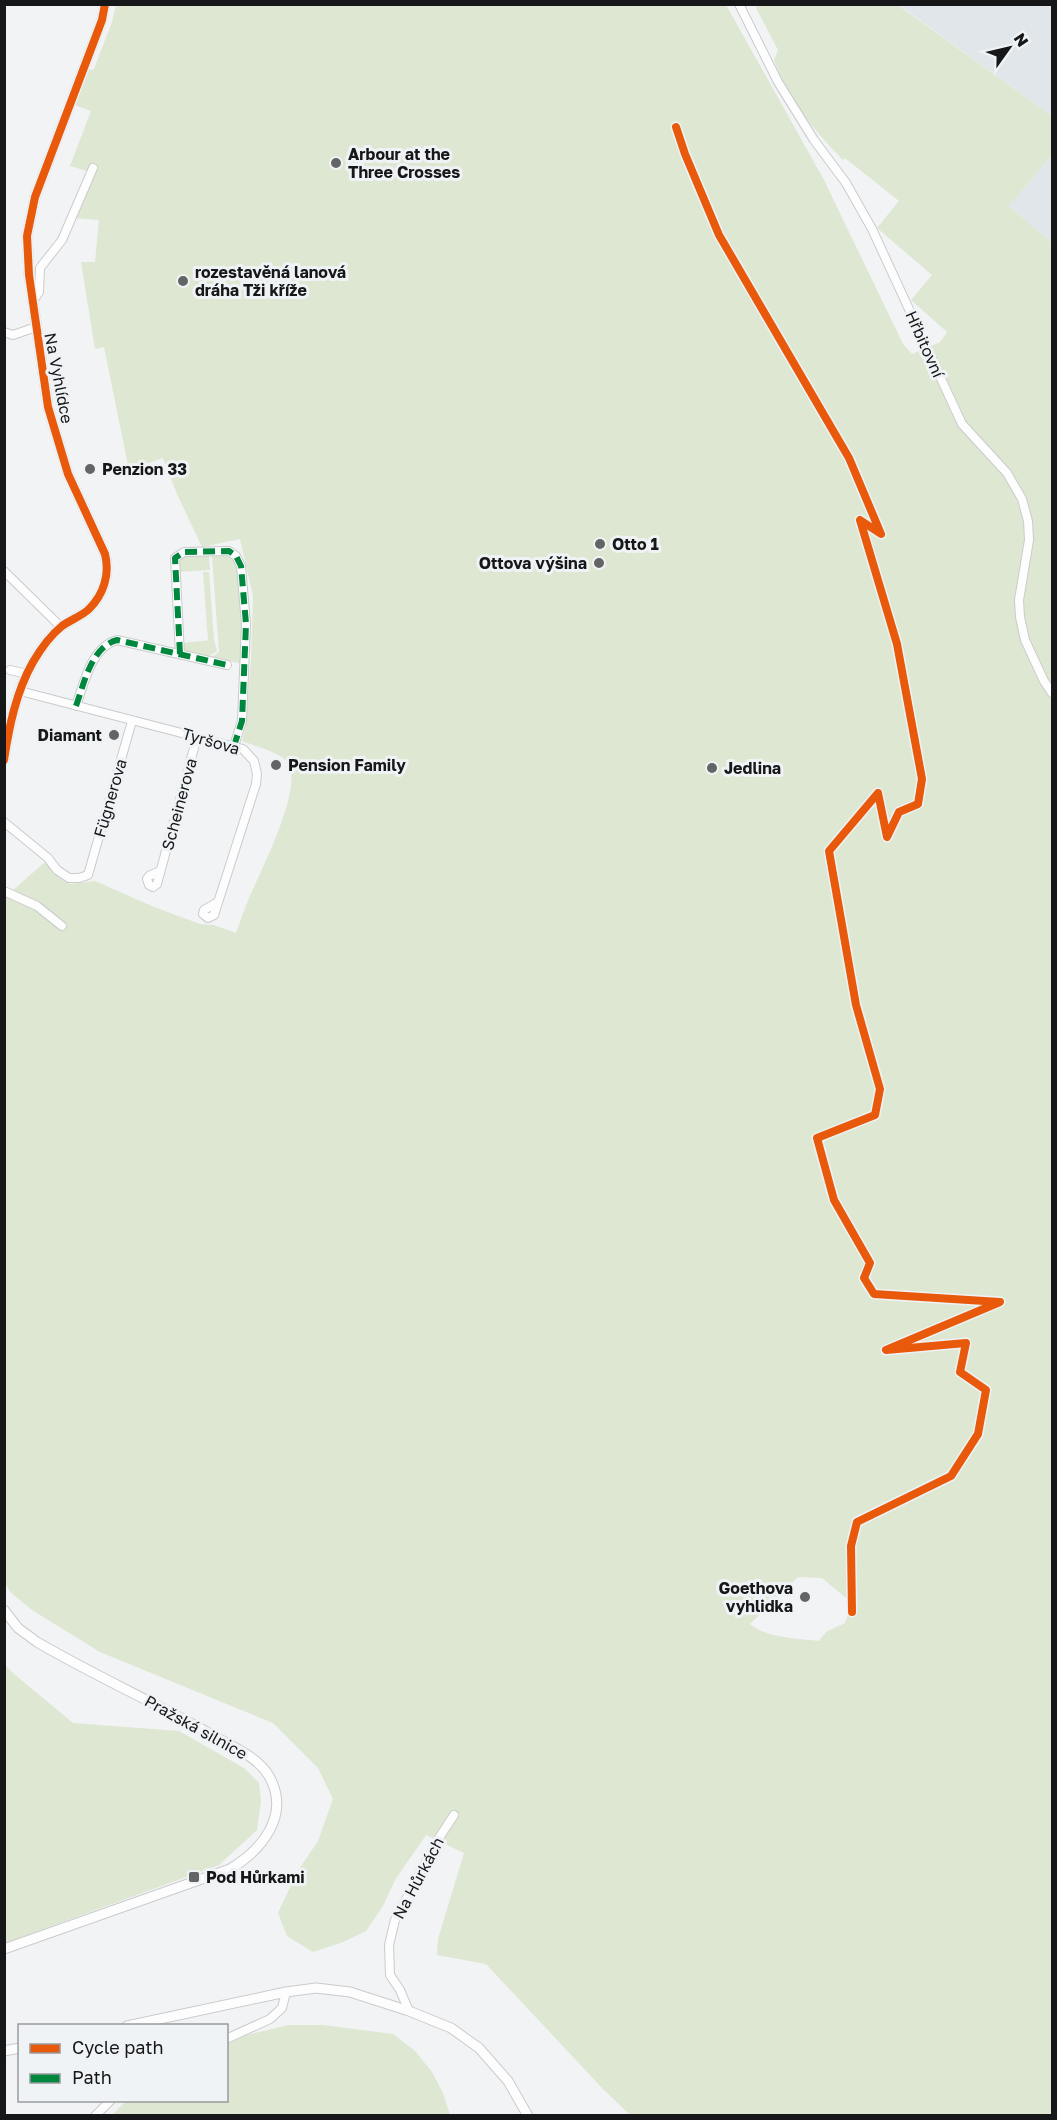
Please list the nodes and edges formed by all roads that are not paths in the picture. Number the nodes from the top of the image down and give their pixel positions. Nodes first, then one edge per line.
1 (105, 4) edge
2 (739, 4) edge
3 (93, 168) dead end
4 (33, 301) junction
5 (36, 327) junction
6 (4, 332) edge
7 (4, 572) edge
8 (61, 627) junction
9 (180, 654) junction
10 (4, 662) edge
11 (227, 665) dead end
12 (7, 673) edge
13 (27, 674) junction
14 (21, 691) junction
15 (1053, 693) edge
16 (76, 706) junction
17 (132, 721) junction
18 (197, 737) junction
19 (234, 747) junction
20 (4, 760) edge
21 (4, 822) edge
22 (160, 871) dead end
23 (4, 891) edge
24 (218, 902) dead end
25 (62, 926) dead end
26 (4, 1610) edge
27 (454, 1815) dead end
28 (4, 1949) edge
29 (286, 1992) junction
30 (409, 2011) junction
31 (132, 2024) edge
32 (228, 2037) edge
33 (109, 2102) edge
34 (95, 2115) edge
35 (528, 2115) edge

1 - 4 street, Na Vyhlídce
2 - 15 street, Hřbitovní
3 - 4 street
4 - 5 street, Na Vyhlídce
5 - 6 street
5 - 8 street, Na Vyhlídce
7 - 8 street
8 - 13 street, Na Vyhlídce
9 - 11 street
9 - 16 street
9 - 19 street
10 - 12 street
12 - 13 street
13 - 14 street, Na Vyhlídce
14 - 16 street, Tyršova
14 - 20 street, Na Vyhlídce
16 - 17 street, Tyršova
17 - 18 street, Tyršova
17 - 21 street, Fügnerova
18 - 19 street, Tyršova
18 - 22 street, Scheinerova
19 - 24 street, Tyršova
23 - 25 street
26 - 28 street, Pražská silnice
27 - 30 street, Na Hůrkách
29 - 30 street
29 - 31 street
29 - 32 street
30 - 35 street
33 - 34 street

